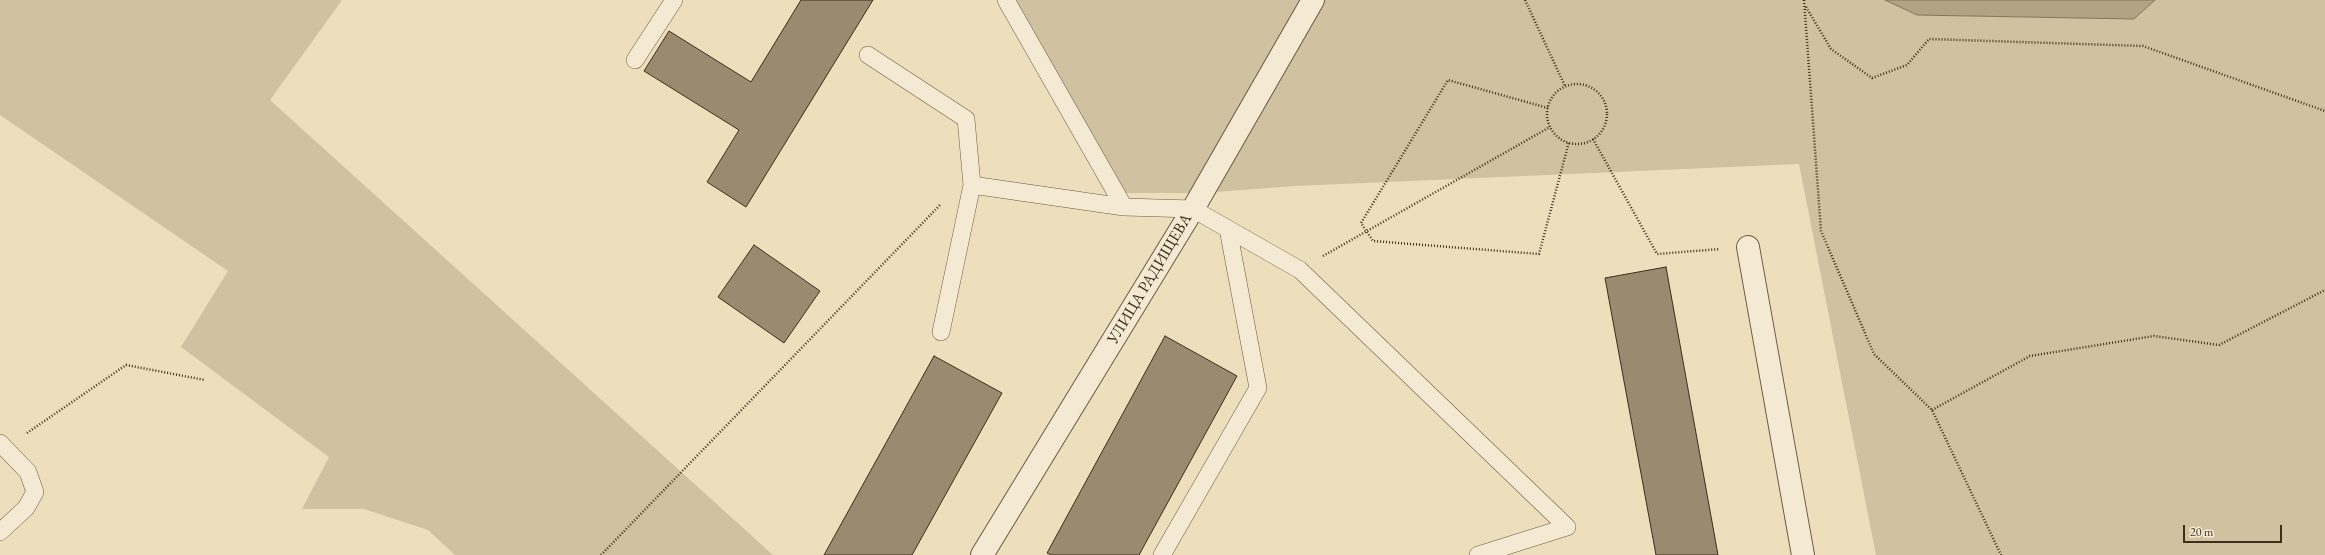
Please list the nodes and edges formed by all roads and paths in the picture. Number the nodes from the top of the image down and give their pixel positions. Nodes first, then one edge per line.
1 (674, 0) edge
2 (1006, 0) edge
3 (1313, 0) edge
4 (1525, 0) edge
5 (1804, 0) edge
6 (1806, 6) junction
7 (868, 55) dead end
8 (635, 60) dead end
9 (1565, 86) junction
10 (1548, 108) junction
11 (2325, 110) edge
12 (1550, 126) junction
13 (1593, 139) junction
14 (1569, 142) junction
15 (972, 185) junction
16 (1124, 207) junction
17 (1193, 209) junction
18 (1228, 229) junction
19 (1367, 232) junction
20 (1748, 247) joint
21 (1300, 270) junction
22 (2325, 290) edge
23 (941, 332) dead end
24 (205, 380) dead end
25 (1932, 410) junction
26 (2, 445) edge
27 (0, 532) edge
28 (601, 555) edge
29 (982, 555) edge
30 (1162, 555) edge
31 (1478, 555) edge
32 (1803, 555) edge
33 (2001, 555) edge

1 - 8 lane
2 - 16 lane
3 - 17 street, УЛИЦА РАДИЩЕВА
4 - 9 path
5 - 6 path
6 - 11 path
6 - 25 path
7 - 15 lane
9 - 10 path
9 - 13 path
10 - 12 path
10 - 19 path
12 - 14 path
12 - 19 path
13 - 14 path
13 - 20 path
14 - 19 path
15 - 16 lane
15 - 23 lane
15 - 28 path
16 - 17 lane
17 - 18 lane
17 - 29 street, УЛИЦА РАДИЩЕВА
18 - 21 lane
18 - 30 lane
19 - 21 path
20 - 32 street
21 - 31 lane
22 - 25 path
24 - 26 path
25 - 33 path
26 - 27 lane

